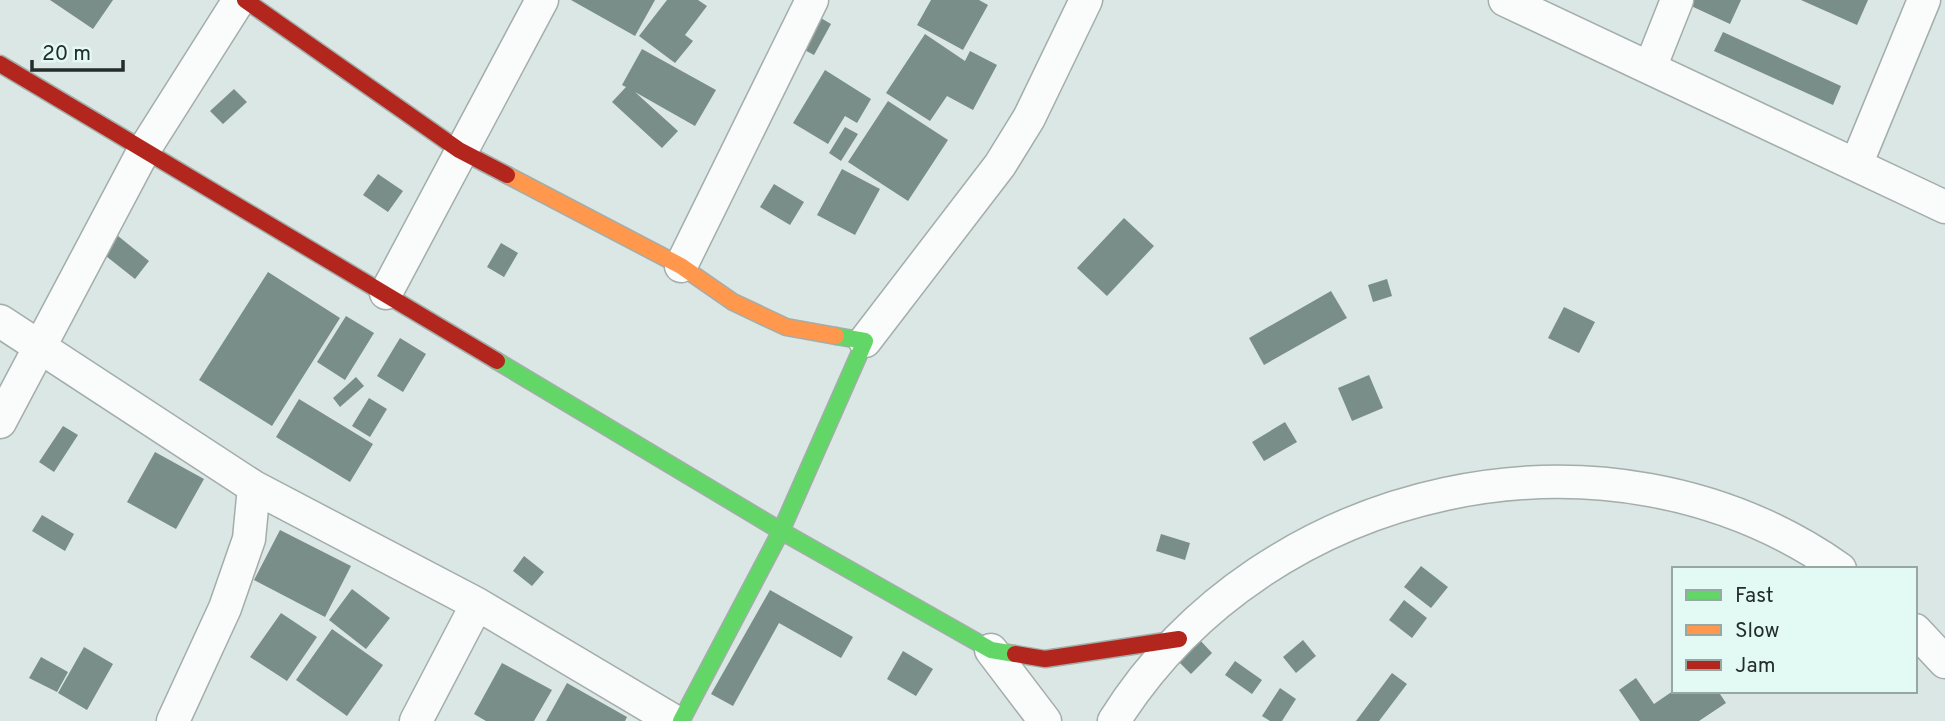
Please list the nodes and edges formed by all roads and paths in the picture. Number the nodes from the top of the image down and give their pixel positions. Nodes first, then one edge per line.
1 (239, 0) edge
2 (245, 0) edge
3 (542, 0) edge
4 (812, 0) edge
5 (1086, 0) edge
6 (1505, 0) edge
7 (1677, 0) edge
8 (1924, 0) edge
9 (0, 64) edge
10 (1650, 68) junction
11 (144, 149) junction
12 (459, 150) junction
13 (1856, 165) junction
14 (1945, 207) edge
15 (681, 266) junction
16 (386, 293) junction
17 (0, 321) edge
18 (865, 341) junction
19 (40, 345) junction
20 (0, 422) edge
21 (254, 487) junction
22 (782, 531) junction
23 (1837, 567) edge
24 (477, 604) junction
25 (1917, 632) edge
26 (1179, 639) junction
27 (991, 649) junction
28 (1945, 662) edge
29 (173, 721) edge
30 (416, 721) edge
31 (674, 721) edge
32 (681, 721) edge
33 (1045, 721) edge
34 (1114, 721) edge

1 - 11 street
2 - 12 street
3 - 12 street
4 - 15 street
5 - 18 street
6 - 10 street
7 - 10 street
8 - 13 street
9 - 11 street
10 - 13 street
11 - 16 street
11 - 19 street
12 - 15 street
12 - 16 street
13 - 14 street
15 - 18 street
16 - 22 street
17 - 19 street
18 - 22 street
19 - 20 street
19 - 21 street
21 - 24 street
21 - 29 street
22 - 27 street
22 - 32 street
23 - 26 street
24 - 30 street
24 - 31 street
25 - 28 street
26 - 27 street
26 - 34 street
27 - 33 street

